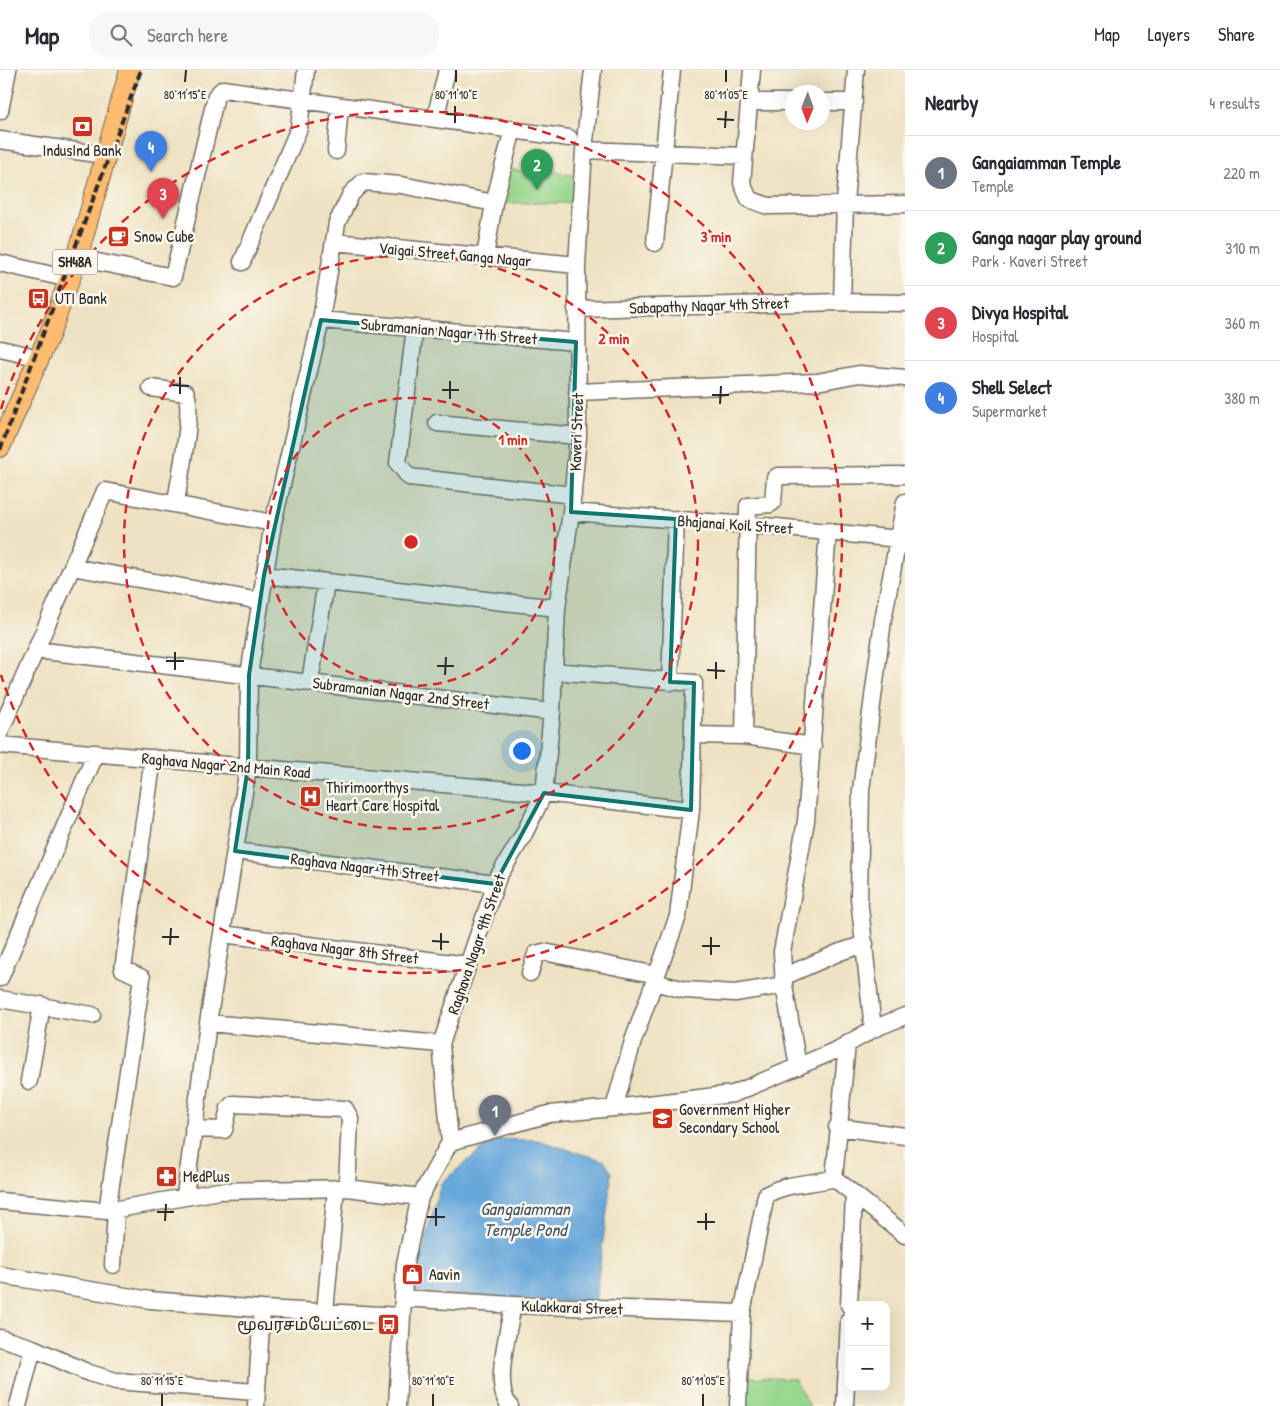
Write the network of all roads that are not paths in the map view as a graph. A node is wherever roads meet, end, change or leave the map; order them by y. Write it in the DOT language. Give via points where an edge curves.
graph roads {
  1 [pos="8,70"];
  2 [pos="122,70"];
  3 [pos="130,70"];
  4 [pos="306,70"];
  5 [pos="447,70"];
  6 [pos="592,70"];
  7 [pos="672,70"];
  8 [pos="752,70"];
  9 [pos="856,70"];
  10 [pos="302,100"];
  11 [pos="749,102"];
  12 [pos="785,102"];
  13 [pos="830,102"];
  14 [pos="854,102"];
  15 [pos="340,106"];
  16 [pos="0,111"];
  17 [pos="435,119"];
  18 [pos="513,129"];
  19 [pos="569,138"];
  20 [pos="0,140"];
  21 [pos="584,150"];
  22 [pos="336,151"];
  23 [pos="664,153"];
  24 [pos="97,154"];
  25 [pos="744,156"];
  26 [pos="494,203"];
  27 [pos="846,203"];
  28 [pos="905,204"];
  29 [pos="334,242"];
  30 [pos="655,243"];
  31 [pos="485,257"];
  32 [pos="76,258"];
  33 [pos="242,262"];
  34 [pos="0,263"];
  35 [pos="576,265"];
  36 [pos="63,278"];
  37 [pos="842,302"];
  38 [pos="905,303"];
  39 [pos="576,309"];
  40 [pos="321,320"];
  41 [pos="415,328"];
  42 [pos="576,342"];
  43 [pos="0,349"];
  44 [pos="27,355"];
  45 [pos="905,378"];
  46 [pos="151,388"];
  47 [pos="577,392"];
  48 [pos="0,412"];
  49 [pos="437,423"];
  50 [pos="578,436"];
  51 [pos="0,446"];
  52 [pos="905,476"];
  53 [pos="573,495"];
  54 [pos="905,502"];
  55 [pos="176,503"];
  56 [pos="571,512"];
  57 [pos="676,520"];
  58 [pos="273,523"];
  59 [pos="747,525"];
  60 [pos="828,531"];
  61 [pos="899,539"];
  62 [pos="72,567"];
  63 [pos="264,575"];
  64 [pos="326,582"];
  65 [pos="260,601"];
  66 [pos="557,608"];
  67 [pos="36,650"];
  68 [pos="554,671"];
  69 [pos="249,675"];
  70 [pos="310,682"];
  71 [pos="670,682"];
  72 [pos="552,712"];
  73 [pos="0,732"];
  74 [pos="693,735"];
  75 [pos="744,736"];
  76 [pos="0,745"];
  77 [pos="813,746"];
  78 [pos="96,753"];
  79 [pos="154,758"];
  80 [pos="248,767"];
  81 [pos="544,793"];
  82 [pos="691,810"];
  83 [pos="235,851"];
  84 [pos="495,884"];
  85 [pos="222,934"];
  86 [pos="865,944"];
  87 [pos="468,965"];
  88 [pos="530,974"];
  89 [pos="0,978"];
  90 [pos="655,978"];
  91 [pos="784,981"];
  92 [pos="0,999"];
  93 [pos="42,1005"];
  94 [pos="92,1015"];
  95 [pos="905,1016"];
  96 [pos="208,1023"];
  97 [pos="873,1029"];
  98 [pos="442,1044"];
  99 [pos="847,1044"];
  100 [pos="798,1067"];
  101 [pos="29,1081"];
  102 [pos="614,1108"];
  103 [pos="837,1127"];
  104 [pos="193,1129"];
  105 [pos="905,1136"];
  106 [pos="450,1142"];
  107 [pos="834,1178"];
  108 [pos="341,1188"];
  109 [pos="854,1195"];
  110 [pos="185,1196"];
  111 [pos="420,1197"];
  112 [pos="0,1201"];
  113 [pos="112,1210"];
  114 [pos="905,1235"];
  115 [pos="114,1265"];
  116 [pos="0,1275"];
  117 [pos="403,1298"];
  118 [pos="850,1301"];
  119 [pos="513,1305"];
  120 [pos="262,1309"];
  121 [pos="325,1312"];
  122 [pos="742,1313"];
  123 [pos="402,1316"];
  124 [pos="0,1338"];
  125 [pos="848,1346"];
  126 [pos="33,1348"];
  127 [pos="256,1399"];
  128 [pos="18,1406"];
  129 [pos="397,1406"];
  130 [pos="510,1406"];
  131 [pos="738,1406"];
  132 [pos="845,1406"];
  1 -- 16 [label="street"];
  2 -- 24 [label="main road, SH48A"];
  3 -- 32 [label="main road, SH48A"];
  4 -- 10 [label="street"];
  5 -- 17 [label="street"];
  6 -- 21 [label="street, Kaveri Street"];
  7 -- 23 [label="street"];
  8 -- 11 [label="street"];
  9 -- 14 [label="street"];
  10 -- 15 [label="street"];
  10 -- 32 [label="street" via="223,89 216,96 173,277"];
  10 -- 33 [label="street" via="299,128"];
  11 -- 12 [label="street"];
  11 -- 25 [label="street"];
  13 -- 14 [label="street"];
  14 -- 27 [label="street"];
  15 -- 17 [label="street"];
  15 -- 22 [label="street"];
  17 -- 18 [label="street"];
  18 -- 19 [label="street"];
  18 -- 26 [label="street"];
  20 -- 24 [label="street"];
  21 -- 23 [label="street"];
  21 -- 35 [label="street, Kaveri Street"];
  23 -- 25 [label="street"];
  23 -- 30 [label="street"];
  24 -- 36 [label="main road, SH48A"];
  25 -- 27 [label="street" via="742,183 749,199 768,206"];
  26 -- 29 [label="street" via="401,185 364,182 351,194 337,223"];
  26 -- 31 [label="street"];
  27 -- 28 [label="street"];
  27 -- 37 [label="street"];
  29 -- 31 [label="street, Vaigai Street Ganga Nagar"];
  29 -- 40 [label="street"];
  31 -- 35 [label="street, Vaigai Street Ganga Nagar"];
  32 -- 36 [label="main road, SH48A"];
  34 -- 36 [label="street"];
  35 -- 39 [label="street, Kaveri Street"];
  36 -- 44 [label="main road, SH48A"];
  36 -- 51 [label="main road, SH48A" via="50,333"];
  37 -- 38 [label="street, Sabapathy Nagar 4th Street"];
  37 -- 39 [label="street, Sabapathy Nagar 4th Street"];
  39 -- 42 [label="street, Kaveri Street"];
  40 -- 41 [label="street, Subramanian Nagar 7th Street"];
  40 -- 58 [label="street"];
  41 -- 42 [label="street, Subramanian Nagar 7th Street"];
  41 -- 53 [label="street" via="398,463 408,477"];
  42 -- 47 [label="street, Kaveri Street"];
  43 -- 44 [label="street"];
  44 -- 48 [label="main road, SH48A"];
  45 -- 47 [label="street" via="859,374 817,382"];
  46 -- 55 [label="street" via="186,393 188,398"];
  47 -- 50 [label="street, Kaveri Street"];
  49 -- 50 [label="street"];
  50 -- 53 [label="street, Kaveri Street"];
  52 -- 59 [label="street" via="778,476 775,478 773,502 748,506"];
  53 -- 56 [label="street, Kaveri Street"];
  54 -- 61 [label="street"];
  55 -- 58 [label="street"];
  55 -- 62 [label="street" via="105,491"];
  56 -- 57 [label="street, Bhajanai Koil Street"];
  56 -- 66 [label="street, Kaveri Street"];
  57 -- 59 [label="street, Bhajanai Koil Street"];
  57 -- 71 [label="street"];
  58 -- 63 [label="street"];
  59 -- 60 [label="street, Bhajanai Koil Street"];
  59 -- 75 [label="street"];
  60 -- 61 [label="street, Bhajanai Koil Street"];
  60 -- 77 [label="street"];
  61 -- 86 [label="street" via="883,620 861,790 859,898"];
  62 -- 65 [label="street"];
  62 -- 67 [label="street"];
  63 -- 64 [label="street"];
  63 -- 65 [label="street"];
  64 -- 66 [label="street"];
  64 -- 70 [label="street"];
  65 -- 69 [label="street"];
  66 -- 68 [label="street, Kaveri Street"];
  67 -- 69 [label="street, Subramanian Nagar 2nd Street"];
  67 -- 73 [label="street"];
  68 -- 71 [label="street"];
  68 -- 72 [label="street, Kaveri Street"];
  69 -- 70 [label="street, Subramanian Nagar 2nd Street"];
  69 -- 80 [label="street"];
  70 -- 72 [label="street, Subramanian Nagar 2nd Street"];
  71 -- 74 [label="street" via="694,683"];
  72 -- 81 [label="street, Kaveri Street"];
  74 -- 75 [label="street"];
  74 -- 82 [label="street"];
  75 -- 77 [label="street"];
  76 -- 78 [label="street, Raghava Nagar 2nd Main Road"];
  77 -- 91 [label="street" via="806,821 782,952"];
  78 -- 79 [label="street, Raghava Nagar 2nd Main Road"];
  78 -- 89 [label="street"];
  79 -- 80 [label="street, Raghava Nagar 2nd Main Road"];
  79 -- 113 [label="street" via="123,969 142,978"];
  80 -- 81 [label="street, Raghava Nagar 2nd Main Road"];
  80 -- 83 [label="street"];
  81 -- 82 [label="street, Raghava Nagar 2nd Main Road"];
  81 -- 84 [label="street, Raghava Nagar 9th Street"];
  82 -- 90 [label="street" via="678,916"];
  83 -- 84 [label="street, Raghava Nagar 7th Street"];
  83 -- 85 [label="street"];
  84 -- 87 [label="street, Raghava Nagar 9th Street"];
  85 -- 87 [label="street, Raghava Nagar 8th Street"];
  85 -- 96 [label="street"];
  86 -- 91 [label="street" via="840,952"];
  86 -- 97 [label="street"];
  87 -- 98 [label="street, Raghava Nagar 9th Street"];
  88 -- 90 [label="street" via="536,954 544,952"];
  90 -- 91 [label="street" via="685,990 735,993"];
  90 -- 102 [label="street"];
  91 -- 100 [label="street"];
  92 -- 93 [label="street"];
  93 -- 94 [label="street"];
  93 -- 101 [label="street"];
  95 -- 97 [label="street"];
  96 -- 98 [label="street"];
  96 -- 104 [label="street"];
  97 -- 99 [label="street"];
  98 -- 106 [label="street"];
  99 -- 100 [label="street"];
  99 -- 103 [label="street"];
  100 -- 102 [label="street" via="733,1094"];
  102 -- 106 [label="street" via="550,1114"];
  103 -- 105 [label="street"];
  103 -- 107 [label="street"];
  104 -- 108 [label="street" via="224,1130 233,1104 344,1109 350,1118"];
  104 -- 110 [label="street"];
  106 -- 111 [label="street"];
  107 -- 109 [label="street"];
  107 -- 122 [label="street" via="776,1188 766,1195"];
  108 -- 110 [label="street" via="219,1191"];
  108 -- 111 [label="street"];
  108 -- 121 [label="street"];
  109 -- 114 [label="street"];
  109 -- 118 [label="street"];
  110 -- 113 [label="street"];
  111 -- 117 [label="street" via="405,1263"];
  112 -- 113 [label="street"];
  113 -- 115 [label="street"];
  116 -- 120 [label="street" via="150,1300"];
  117 -- 119 [label="street, Kulakkarai Street"];
  117 -- 123 [label="street"];
  119 -- 122 [label="street, Kulakkarai Street"];
  119 -- 130 [label="street" via="501,1382 504,1400"];
  120 -- 121 [label="street"];
  120 -- 127 [label="street"];
  121 -- 123 [label="street"];
  122 -- 131 [label="street"];
  123 -- 129 [label="street"];
  124 -- 126 [label="street"];
  125 -- 132 [label="street"];
  126 -- 127 [label="street" via="89,1373 116,1381"];
  126 -- 128 [label="street"];
}
